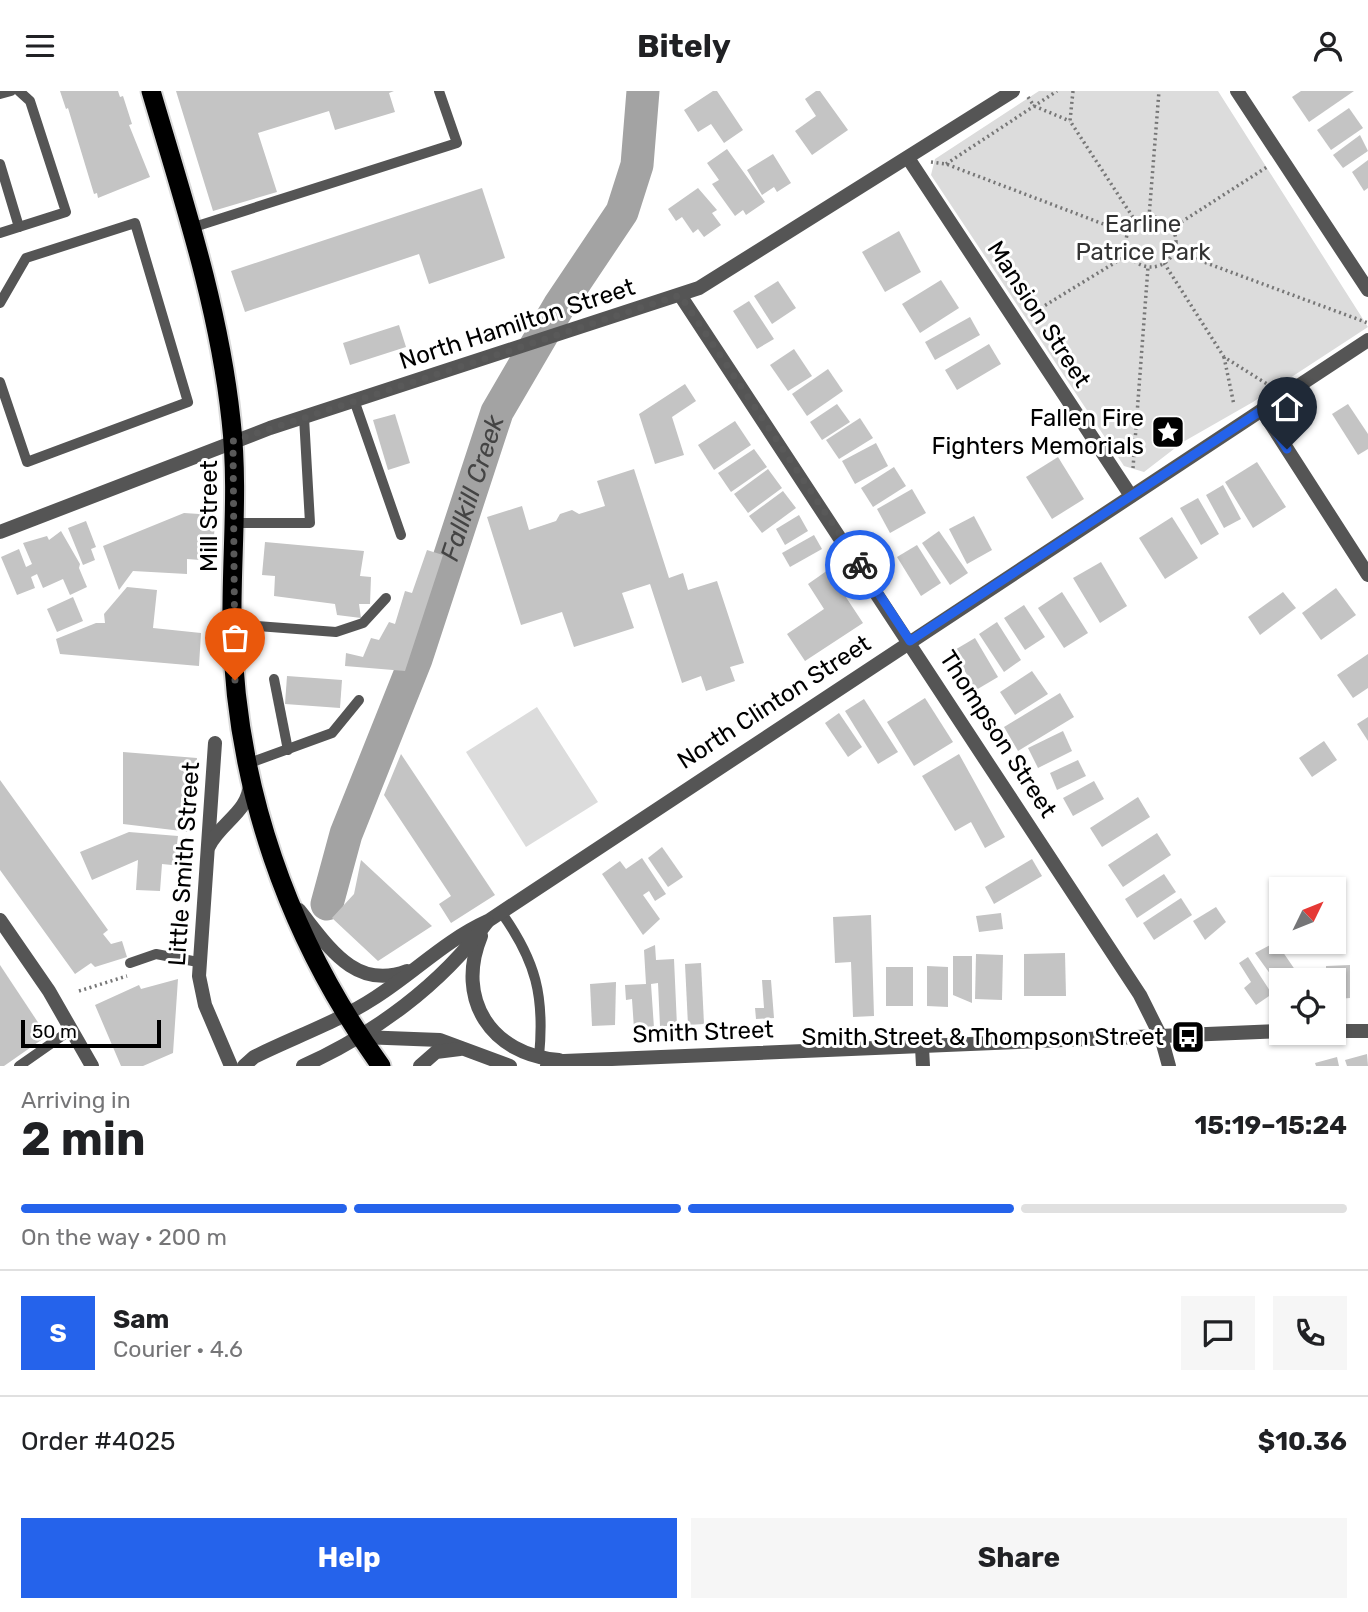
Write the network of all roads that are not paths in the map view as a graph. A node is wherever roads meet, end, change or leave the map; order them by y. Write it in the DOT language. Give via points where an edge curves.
graph roads {
  1 [pos="11,91"];
  2 [pos="19,91"];
  3 [pos="151,91"];
  4 [pos="439,91"];
  5 [pos="1013,91"];
  6 [pos="1237,91"];
  7 [pos="0,94"];
  8 [pos="908,158"];
  9 [pos="0,164"];
  10 [pos="19,227"];
  11 [pos="191,228"];
  12 [pos="0,233"];
  13 [pos="1368,290"];
  14 [pos="680,295"];
  15 [pos="1,297"];
  16 [pos="1368,340"];
  17 [pos="0,382"];
  18 [pos="354,400"];
  19 [pos="1262,410"];
  20 [pos="303,417"];
  21 [pos="233,441"];
  22 [pos="1131,496"];
  23 [pos="235,523"];
  24 [pos="0,530"];
  25 [pos="401,535"];
  26 [pos="1368,575"];
  27 [pos="386,598"];
  28 [pos="232,624"];
  29 [pos="910,641"];
  30 [pos="274,679"];
  31 [pos="359,700"];
  32 [pos="215,743"];
  33 [pos="288,750"];
  34 [pos="248,772"];
  35 [pos="205,857"];
  36 [pos="286,894"];
  37 [pos="501,912"];
  38 [pos="0,920"];
  39 [pos="488,921"];
  40 [pos="198,962"];
  41 [pos="130,963"];
  42 [pos="421,965"];
  43 [pos="346,1014"];
  44 [pos="72,1029"];
  45 [pos="1346,1031"];
  46 [pos="1368,1031"];
  47 [pos="1269,1032"];
  48 [pos="361,1037"];
  49 [pos="1161,1037"];
  50 [pos="922,1047"];
  51 [pos="472,1051"];
  52 [pos="543,1062"];
  53 [pos="376,1064"];
  54 [pos="19,1066"];
  55 [pos="92,1066"];
  56 [pos="231,1066"];
  57 [pos="244,1066"];
  58 [pos="303,1066"];
  59 [pos="419,1066"];
  60 [pos="510,1066"];
  61 [pos="923,1066"];
  62 [pos="1169,1066"];
  1 -- 7 [label="lane"];
  2 -- 10 [label="lane" via="30,101 66,212"];
  3 -- 11 [label="highway, Mill Street"];
  4 -- 11 [label="lane" via="457,143"];
  5 -- 8 [label="street, North Hamilton Street"];
  6 -- 13 [label="street"];
  8 -- 14 [label="street, North Hamilton Street" via="699,288"];
  8 -- 22 [label="street, Mansion Street"];
  9 -- 10 [label="lane"];
  10 -- 12 [label="lane"];
  11 -- 21 [label="highway, Mill Street" via="218,331"];
  14 -- 18 [label="street, North Hamilton Street"];
  14 -- 29 [label="street, Thompson Street"];
  15 -- 17 [label="lane" via="26,258 135,223 188,402 27,462"];
  16 -- 19 [label="street, North Clinton Street"];
  18 -- 20 [label="street, North Hamilton Street"];
  18 -- 25 [label="lane"];
  19 -- 22 [label="street, North Clinton Street"];
  19 -- 26 [label="street"];
  20 -- 21 [label="street, North Hamilton Street"];
  20 -- 23 [label="lane" via="310,523"];
  21 -- 23 [label="highway, Mill Street"];
  21 -- 24 [label="street, North Hamilton Street"];
  22 -- 29 [label="street, North Clinton Street"];
  23 -- 28 [label="highway, Mill Street"];
  27 -- 28 [label="lane" via="363,623 336,632"];
  28 -- 34 [label="highway, Mill Street" via="236,697"];
  29 -- 37 [label="street, North Clinton Street"];
  29 -- 49 [label="street, Thompson Street" via="1140,995"];
  30 -- 33 [label="lane"];
  31 -- 33 [label="lane" via="332,733"];
  32 -- 35 [label="street, Little Smith Street"];
  33 -- 34 [label="lane"];
  34 -- 35 [label="street" via="243,807 216,833"];
  34 -- 36 [label="highway, Mill Street"];
  35 -- 40 [label="street, Little Smith Street"];
  36 -- 42 [label="street" via="351,969 380,977"];
  36 -- 43 [label="highway, Mill Street"];
  37 -- 39 [label="street, North Clinton Street"];
  37 -- 52 [label="lane" via="528,954 537,979"];
  38 -- 44 [label="street"];
  39 -- 42 [label="street, North Clinton Street" via="464,932"];
  39 -- 48 [label="street, North Clinton Street" via="457,958"];
  39 -- 52 [label="street, Smith Street" via="472,970 478,1008 505,1042"];
  40 -- 41 [label="lane" via="156,954"];
  40 -- 56 [label="street, Little Smith Street" via="205,1005"];
  42 -- 43 [label="street, North Clinton Street"];
  43 -- 48 [label="highway, Mill Street"];
  43 -- 57 [label="street, North Clinton Street"];
  44 -- 54 [label="lane"];
  44 -- 55 [label="street"];
  45 -- 46 [label="street"];
  47 -- 49 [label="street, Smith Street"];
  48 -- 51 [label="street" via="429,1038"];
  48 -- 53 [label="highway, Mill Street"];
  48 -- 58 [label="street, North Clinton Street"];
  49 -- 50 [label="street, Smith Street"];
  49 -- 62 [label="street, Thompson Street"];
  50 -- 52 [label="street, Smith Street"];
  50 -- 61 [label="street"];
  51 -- 59 [label="street" via="444,1050"];
  51 -- 60 [label="street"];
}
